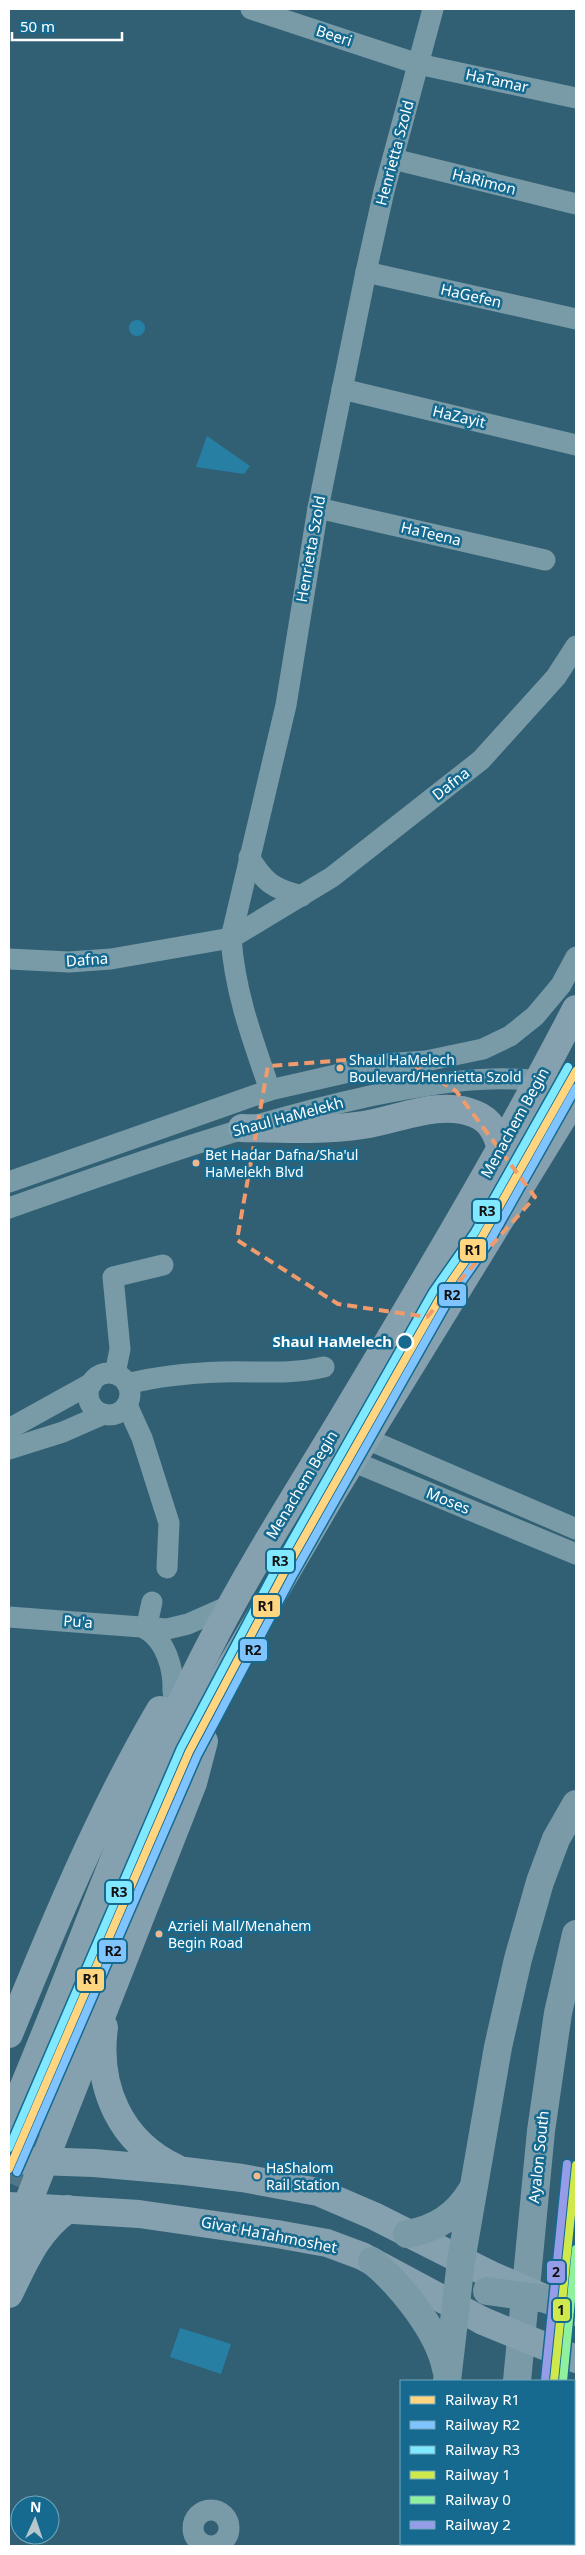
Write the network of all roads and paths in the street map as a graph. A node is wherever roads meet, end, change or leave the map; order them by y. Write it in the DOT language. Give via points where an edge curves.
graph roads {
  1 [pos="251,9"];
  2 [pos="433,9"];
  3 [pos="311,19"];
  4 [pos="418,64"];
  5 [pos="576,98"];
  6 [pos="393,159"];
  7 [pos="576,204"];
  8 [pos="366,272"];
  9 [pos="576,319"];
  10 [pos="342,389"];
  11 [pos="576,445"];
  12 [pos="318,508"];
  13 [pos="545,560"];
  14 [pos="576,646"];
  15 [pos="249,857"];
  16 [pos="302,896"];
  17 [pos="231,938"];
  18 [pos="576,957"];
  19 [pos="9,959"];
  20 [pos="576,1009"];
  21 [pos="539,1081"];
  22 [pos="576,1089"];
  23 [pos="270,1090"];
  24 [pos="576,1096"];
  25 [pos="242,1128"];
  26 [pos="501,1149"];
  27 [pos="9,1182"];
  28 [pos="9,1208"];
  29 [pos="163,1265"];
  30 [pos="324,1367"];
  31 [pos="121,1379"];
  32 [pos="92,1382"];
  33 [pos="127,1405"];
  34 [pos="104,1414"];
  35 [pos="9,1428"];
  36 [pos="334,1432"];
  37 [pos="9,1449"];
  38 [pos="360,1450"];
  39 [pos="576,1529"];
  40 [pos="576,1554"];
  41 [pos="167,1568"];
  42 [pos="152,1602"];
  43 [pos="231,1605"];
  44 [pos="9,1617"];
  45 [pos="146,1629"];
  46 [pos="211,1643"];
  47 [pos="173,1692"];
  48 [pos="211,1697"];
  49 [pos="576,1804"];
  50 [pos="576,1934"];
  51 [pos="109,1994"];
  52 [pos="9,2034"];
  53 [pos="22,2120"];
  54 [pos="9,2160"];
  55 [pos="45,2160"];
  56 [pos="185,2171"];
  57 [pos="474,2184"];
  58 [pos="18,2206"];
  59 [pos="68,2209"];
  60 [pos="407,2234"];
  61 [pos="9,2251"];
  62 [pos="372,2261"];
  63 [pos="461,2261"];
  64 [pos="488,2283"];
  65 [pos="9,2294"];
  66 [pos="546,2299"];
  67 [pos="455,2307"];
  68 [pos="576,2312"];
  69 [pos="576,2359"];
  70 [pos="447,2378"];
  71 [pos="517,2380"];
  1 -- 3 [label="street, Beeri"];
  2 -- 4 [label="street, Henrietta Szold"];
  3 -- 4 [label="street, Beeri"];
  4 -- 5 [label="street, HaTamar"];
  4 -- 6 [label="street, Henrietta Szold"];
  6 -- 7 [label="street, HaRimon"];
  6 -- 8 [label="street, Henrietta Szold"];
  8 -- 9 [label="street, HaGefen"];
  8 -- 10 [label="street, Henrietta Szold"];
  10 -- 11 [label="street, HaZayit"];
  10 -- 12 [label="street, Henrietta Szold"];
  12 -- 13 [label="street, HaTeena"];
  12 -- 15 [label="street, Henrietta Szold" via="286,705"];
  14 -- 16 [label="street, Dafna" via="556,677 481,760 332,877"];
  15 -- 16 [label="street" via="260,876 271,885"];
  15 -- 17 [label="street, Henrietta Szold"];
  16 -- 17 [label="street, Dafna"];
  17 -- 19 [label="street, Dafna" via="111,959 59,962"];
  17 -- 23 [label="street, Henrietta Szold" via="244,1016"];
  18 -- 23 [label="street, Shaul HaMelekh" via="561,985 543,1008 527,1024 501,1041 460,1054 384,1064"];
  20 -- 21 [label="main road, Menachem Begin"];
  21 -- 22 [label="street, Shaul HaMelekh"];
  21 -- 25 [label="street, Shaul HaMelekh" via="480,1081 422,1086 324,1106"];
  21 -- 26 [label="main road, Menachem Begin"];
  23 -- 27 [label="street, Shaul HaMelekh"];
  24 -- 38 [label="main road, Menachem Begin"];
  25 -- 26 [label="main road" via="310,1130 363,1125 430,1110 461,1110 476,1114 490,1124"];
  25 -- 28 [label="street, Shaul HaMelekh"];
  26 -- 36 [label="main road, Menachem Begin"];
  29 -- 31 [label="street" via="113,1277"];
  30 -- 31 [label="street" via="302,1372 220,1372"];
  31 -- 32 [label="street" via="102,1375"];
  31 -- 33 [label="street" via="130,1394"];
  32 -- 34 [label="street" via="90,1402"];
  32 -- 35 [label="street"];
  33 -- 34 [label="street" via="117,1414"];
  33 -- 41 [label="street" via="142,1438 169,1523"];
  34 -- 37 [label="street" via="63,1432"];
  36 -- 38 [label="street, Moses" via="341,1449"];
  36 -- 43 [label="main road, Menachem Begin"];
  38 -- 39 [label="street, Moses"];
  38 -- 40 [label="street, Moses"];
  38 -- 48 [label="main road, Menachem Begin"];
  42 -- 45 [label="street"];
  43 -- 45 [label="street, Pu'a" via="188,1624"];
  43 -- 46 [label="main road, Menachem Begin"];
  44 -- 45 [label="street, Pu'a"];
  45 -- 47 [label="street" via="157,1637 166,1654"];
  46 -- 47 [label="main road"];
  46 -- 53 [label="main road, Menachem Begin" via="161,1746 44,2040"];
  47 -- 52 [label="main road" via="130,1763 87,1851"];
  48 -- 51 [label="main road" via="193,1783"];
  48 -- 53 [label="main road, Menachem Begin"];
  49 -- 57 [label="highway" via="556,1839 518,1959 498,2047"];
  50 -- 71 [label="highway, Ayalon South" via="558,2013 541,2131"];
  51 -- 55 [label="main road"];
  51 -- 56 [label="main road" via="102,2056 104,2075 119,2120 150,2153"];
  54 -- 55 [label="main road"];
  55 -- 56 [label="main road"];
  55 -- 58 [label="main road"];
  56 -- 60 [label="main road" via="318,2192 367,2212"];
  57 -- 60 [label="highway" via="462,2205 445,2221"];
  57 -- 63 [label="highway"];
  58 -- 59 [label="main road, Givat HaTahmoshet"];
  58 -- 61 [label="main road"];
  59 -- 62 [label="main road, Givat HaTahmoshet" via="139,2214 277,2234 327,2244"];
  59 -- 65 [label="main road" via="34,2242"];
  60 -- 63 [label="main road"];
  62 -- 67 [label="main road, Givat HaTahmoshet"];
  62 -- 70 [label="highway" via="396,2284 415,2309 440,2349"];
  63 -- 64 [label="main road"];
  63 -- 67 [label="highway"];
  64 -- 66 [label="highway, bridge"];
  64 -- 67 [label="highway"];
  66 -- 68 [label="main road, bridge"];
  67 -- 69 [label="main road, Givat HaTahmoshet, bridge"];
  67 -- 70 [label="highway"];
}
